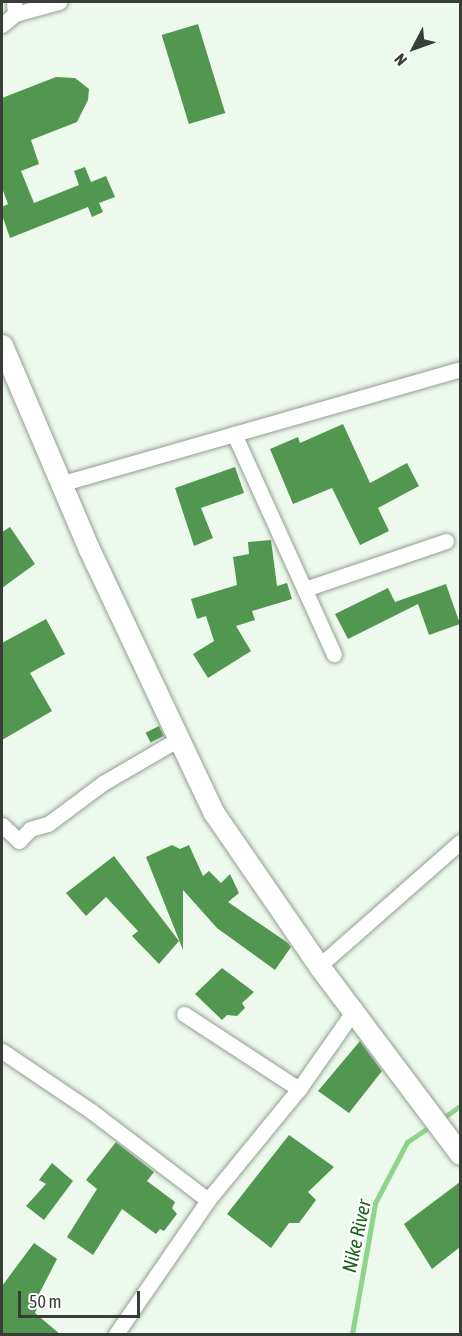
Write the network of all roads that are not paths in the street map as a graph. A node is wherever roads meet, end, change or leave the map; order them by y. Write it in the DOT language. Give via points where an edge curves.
graph roads {
  1 [pos="58,2"];
  2 [pos="14,8"];
  3 [pos="2,26"];
  4 [pos="2,345"];
  5 [pos="460,369"];
  6 [pos="234,434"];
  7 [pos="60,484"];
  8 [pos="446,541"];
  9 [pos="304,589"];
  10 [pos="334,654"];
  11 [pos="177,740"];
  12 [pos="2,825"];
  13 [pos="460,842"];
  14 [pos="319,966"];
  15 [pos="355,1009"];
  16 [pos="184,1014"];
  17 [pos="2,1051"];
  18 [pos="299,1089"];
  19 [pos="460,1154"];
  20 [pos="208,1200"];
  21 [pos="116,1335"];
  1 -- 2 [label="street"];
  2 -- 3 [label="street"];
  4 -- 7 [label="main road"];
  5 -- 6 [label="street"];
  6 -- 7 [label="street"];
  6 -- 9 [label="street"];
  7 -- 11 [label="main road"];
  8 -- 9 [label="street"];
  9 -- 10 [label="street"];
  11 -- 12 [label="street" via="103,783 48,824 30,829 19,841"];
  11 -- 14 [label="main road" via="214,813"];
  13 -- 14 [label="street"];
  14 -- 15 [label="main road"];
  15 -- 18 [label="street"];
  15 -- 19 [label="main road"];
  16 -- 18 [label="street"];
  17 -- 20 [label="street" via="91,1111"];
  18 -- 20 [label="street"];
  20 -- 21 [label="street"];
}
